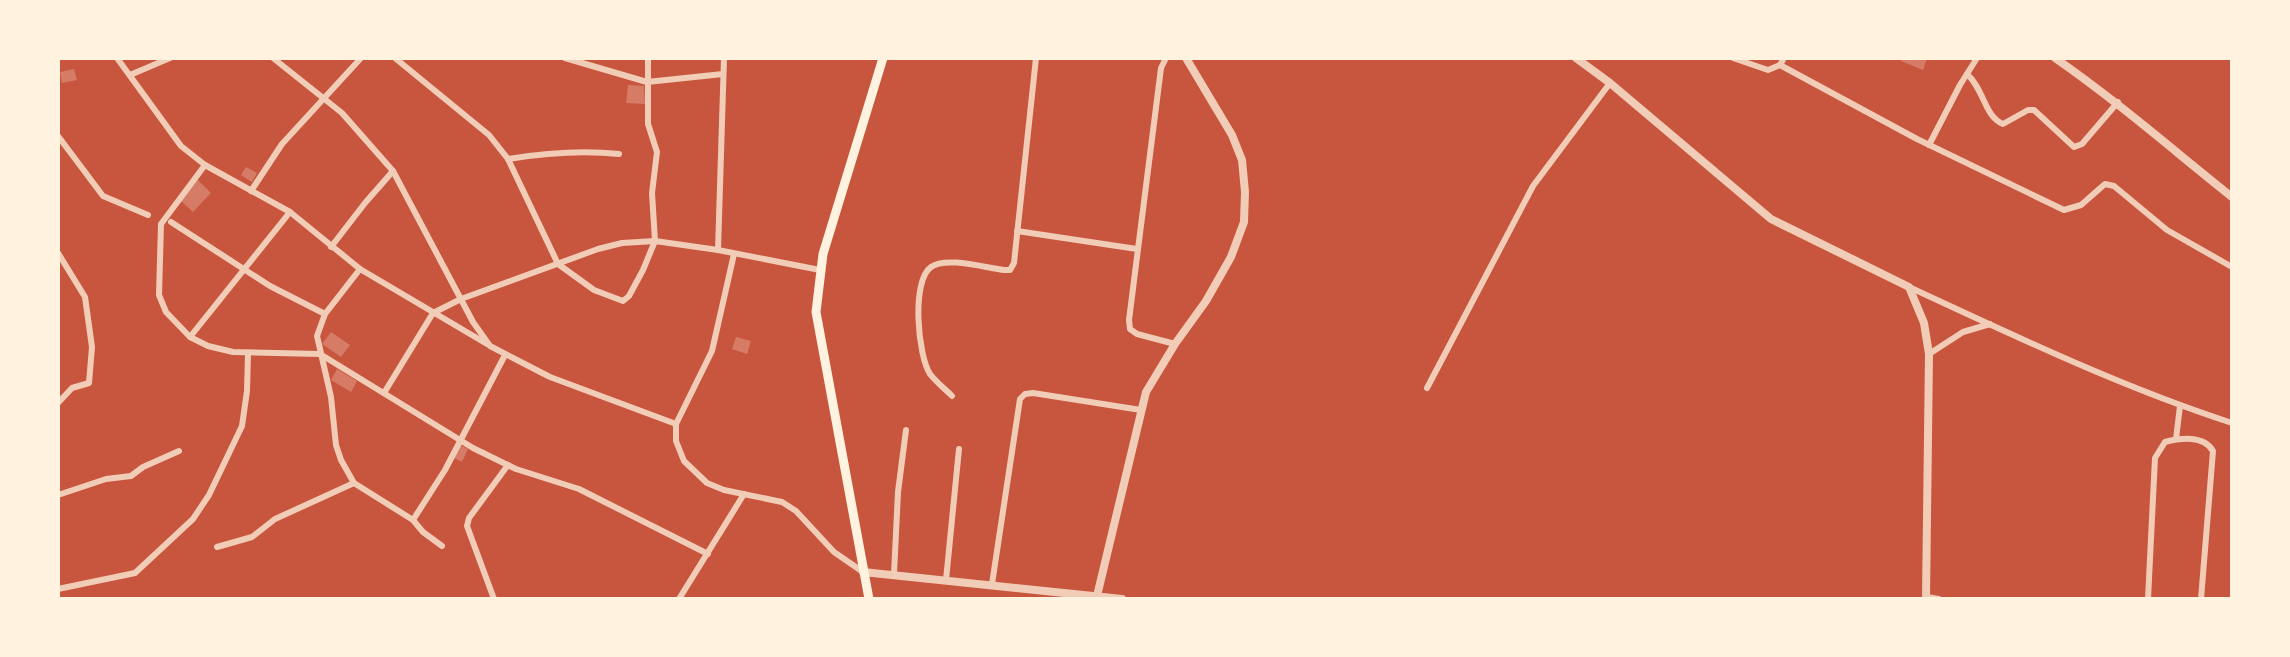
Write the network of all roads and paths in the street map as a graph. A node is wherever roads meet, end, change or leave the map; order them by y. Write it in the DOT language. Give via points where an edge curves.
graph roads {
  1 [pos="117,58"];
  2 [pos="170,58"];
  3 [pos="273,58"];
  4 [pos="361,58"];
  5 [pos="395,58"];
  6 [pos="565,58"];
  7 [pos="648,58"];
  8 [pos="724,58"];
  9 [pos="883,58"];
  10 [pos="1036,58"];
  11 [pos="1166,58"];
  12 [pos="1186,58"];
  13 [pos="1576,58"];
  14 [pos="1733,58"];
  15 [pos="1977,58"];
  16 [pos="2062,59"];
  17 [pos="577,60"];
  18 [pos="1782,61"];
  19 [pos="723,74"];
  20 [pos="1967,74"];
  21 [pos="130,75"];
  22 [pos="647,82"];
  23 [pos="1610,83"];
  24 [pos="323,98"];
  25 [pos="2118,102"];
  26 [pos="58,136"];
  27 [pos="1929,145"];
  28 [pos="619,154"];
  29 [pos="508,159"];
  30 [pos="205,165"];
  31 [pos="393,171"];
  32 [pos="251,191"];
  33 [pos="2232,197"];
  34 [pos="290,212"];
  35 [pos="148,215"];
  36 [pos="171,222"];
  37 [pos="1017,231"];
  38 [pos="655,241"];
  39 [pos="331,247"];
  40 [pos="1137,249"];
  41 [pos="718,250"];
  42 [pos="58,253"];
  43 [pos="734,254"];
  44 [pos="558,264"];
  45 [pos="243,267"];
  46 [pos="2232,267"];
  47 [pos="360,269"];
  48 [pos="820,270"];
  49 [pos="1909,287"];
  50 [pos="461,299"];
  51 [pos="433,313"];
  52 [pos="325,314"];
  53 [pos="1990,324"];
  54 [pos="190,337"];
  55 [pos="1175,344"];
  56 [pos="490,346"];
  57 [pos="248,354"];
  58 [pos="320,354"];
  59 [pos="1929,354"];
  60 [pos="505,355"];
  61 [pos="1427,388"];
  62 [pos="384,393"];
  63 [pos="952,396"];
  64 [pos="58,403"];
  65 [pos="2180,406"];
  66 [pos="1141,410"];
  67 [pos="2232,423"];
  68 [pos="676,424"];
  69 [pos="906,430"];
  70 [pos="2176,439"];
  71 [pos="460,440"];
  72 [pos="959,449"];
  73 [pos="179,451"];
  74 [pos="508,465"];
  75 [pos="354,483"];
  76 [pos="744,494"];
  77 [pos="58,495"];
  78 [pos="413,520"];
  79 [pos="442,546"];
  80 [pos="217,547"];
  81 [pos="708,554"];
  82 [pos="863,572"];
  83 [pos="894,574"];
  84 [pos="946,580"];
  85 [pos="992,584"];
  86 [pos="58,589"];
  87 [pos="1097,596"];
  88 [pos="1927,598"];
  89 [pos="494,599"];
  90 [pos="679,599"];
  91 [pos="869,599"];
  92 [pos="1122,599"];
  93 [pos="1939,599"];
  94 [pos="2148,599"];
  95 [pos="2201,599"];
  1 -- 21 [label="street"];
  2 -- 21 [label="street"];
  3 -- 24 [label="street"];
  4 -- 24 [label="street"];
  5 -- 29 [label="street" via="489,135"];
  6 -- 17 [label="street"];
  7 -- 22 [label="street"];
  8 -- 19 [label="street"];
  9 -- 48 [label="main road"];
  10 -- 37 [label="street"];
  11 -- 40 [label="street"];
  12 -- 55 [label="street" via="1242,160 1244,222 1231,257"];
  13 -- 23 [label="street"];
  14 -- 18 [label="street" via="1768,70"];
  15 -- 20 [label="street"];
  16 -- 25 [label="street"];
  17 -- 22 [label="street"];
  18 -- 27 [label="street"];
  19 -- 22 [label="street"];
  19 -- 41 [label="street"];
  20 -- 25 [label="street" via="1979,85 1998,122 2034,110 2074,147"];
  20 -- 27 [label="street"];
  21 -- 30 [label="street" via="181,146"];
  22 -- 38 [label="street" via="648,124 657,152 652,193"];
  23 -- 49 [label="street" via="1771,219"];
  23 -- 61 [label="street" via="1533,186"];
  24 -- 31 [label="street"];
  24 -- 32 [label="street" via="282,144"];
  25 -- 33 [label="street"];
  26 -- 35 [label="street" via="103,196"];
  27 -- 46 [label="street" via="2064,210 2081,205 2105,184 2114,186 2167,230"];
  28 -- 29 [label="street" via="587,151"];
  29 -- 44 [label="street"];
  30 -- 32 [label="street"];
  30 -- 54 [label="street" via="161,224 159,295 166,312"];
  31 -- 39 [label="street"];
  31 -- 50 [label="street"];
  32 -- 34 [label="street"];
  34 -- 39 [label="street"];
  34 -- 45 [label="street"];
  36 -- 45 [label="street"];
  37 -- 40 [label="street"];
  37 -- 63 [label="street" via="1010,270 948,262 925,273 919,298 920,346 929,373"];
  38 -- 41 [label="street"];
  38 -- 44 [label="street" via="622,243"];
  38 -- 44 [label="street" via="623,301 594,290"];
  39 -- 47 [label="street"];
  40 -- 55 [label="street" via="1130,329"];
  41 -- 43 [label="street"];
  42 -- 64 [label="street" via="85,297 92,347 89,383 72,388"];
  43 -- 48 [label="street"];
  43 -- 68 [label="street" via="712,351"];
  44 -- 50 [label="street"];
  45 -- 52 [label="street"];
  45 -- 54 [label="street"];
  47 -- 51 [label="street"];
  47 -- 52 [label="street"];
  48 -- 82 [label="main road" via="816,312"];
  49 -- 53 [label="street"];
  49 -- 59 [label="street" via="1924,323"];
  50 -- 51 [label="street"];
  50 -- 56 [label="street"];
  51 -- 56 [label="street"];
  51 -- 62 [label="street"];
  52 -- 58 [label="street" via="317,336"];
  53 -- 59 [label="street" via="1963,332"];
  53 -- 65 [label="street"];
  54 -- 57 [label="street"];
  55 -- 66 [label="street"];
  56 -- 60 [label="street"];
  57 -- 58 [label="street"];
  57 -- 86 [label="street" via="242,426 193,519 135,573"];
  58 -- 62 [label="street"];
  58 -- 75 [label="street" via="336,445"];
  59 -- 88 [label="street"];
  60 -- 68 [label="street"];
  60 -- 71 [label="street"];
  62 -- 71 [label="street"];
  65 -- 67 [label="street"];
  65 -- 70 [label="street"];
  66 -- 85 [label="street" via="1033,393 1020,399"];
  66 -- 87 [label="street"];
  68 -- 76 [label="street" via="684,461 696,474 707,483"];
  69 -- 83 [label="street"];
  70 -- 94 [label="street" via="2165,442 2155,458"];
  70 -- 95 [label="street" via="2203,441 2213,451"];
  71 -- 74 [label="street"];
  71 -- 78 [label="street"];
  72 -- 84 [label="street"];
  73 -- 77 [label="street" via="131,476"];
  74 -- 81 [label="street" via="579,489"];
  74 -- 89 [label="street" via="467,526"];
  75 -- 78 [label="street"];
  75 -- 80 [label="street" via="275,519 252,537"];
  76 -- 81 [label="street"];
  76 -- 82 [label="street" via="782,502 796,511 834,552"];
  78 -- 79 [label="street"];
  81 -- 90 [label="street"];
  82 -- 83 [label="street"];
  82 -- 91 [label="main road"];
  83 -- 84 [label="street"];
  84 -- 85 [label="street"];
  85 -- 87 [label="street"];
  87 -- 92 [label="street"];
  88 -- 93 [label="street"];
}
